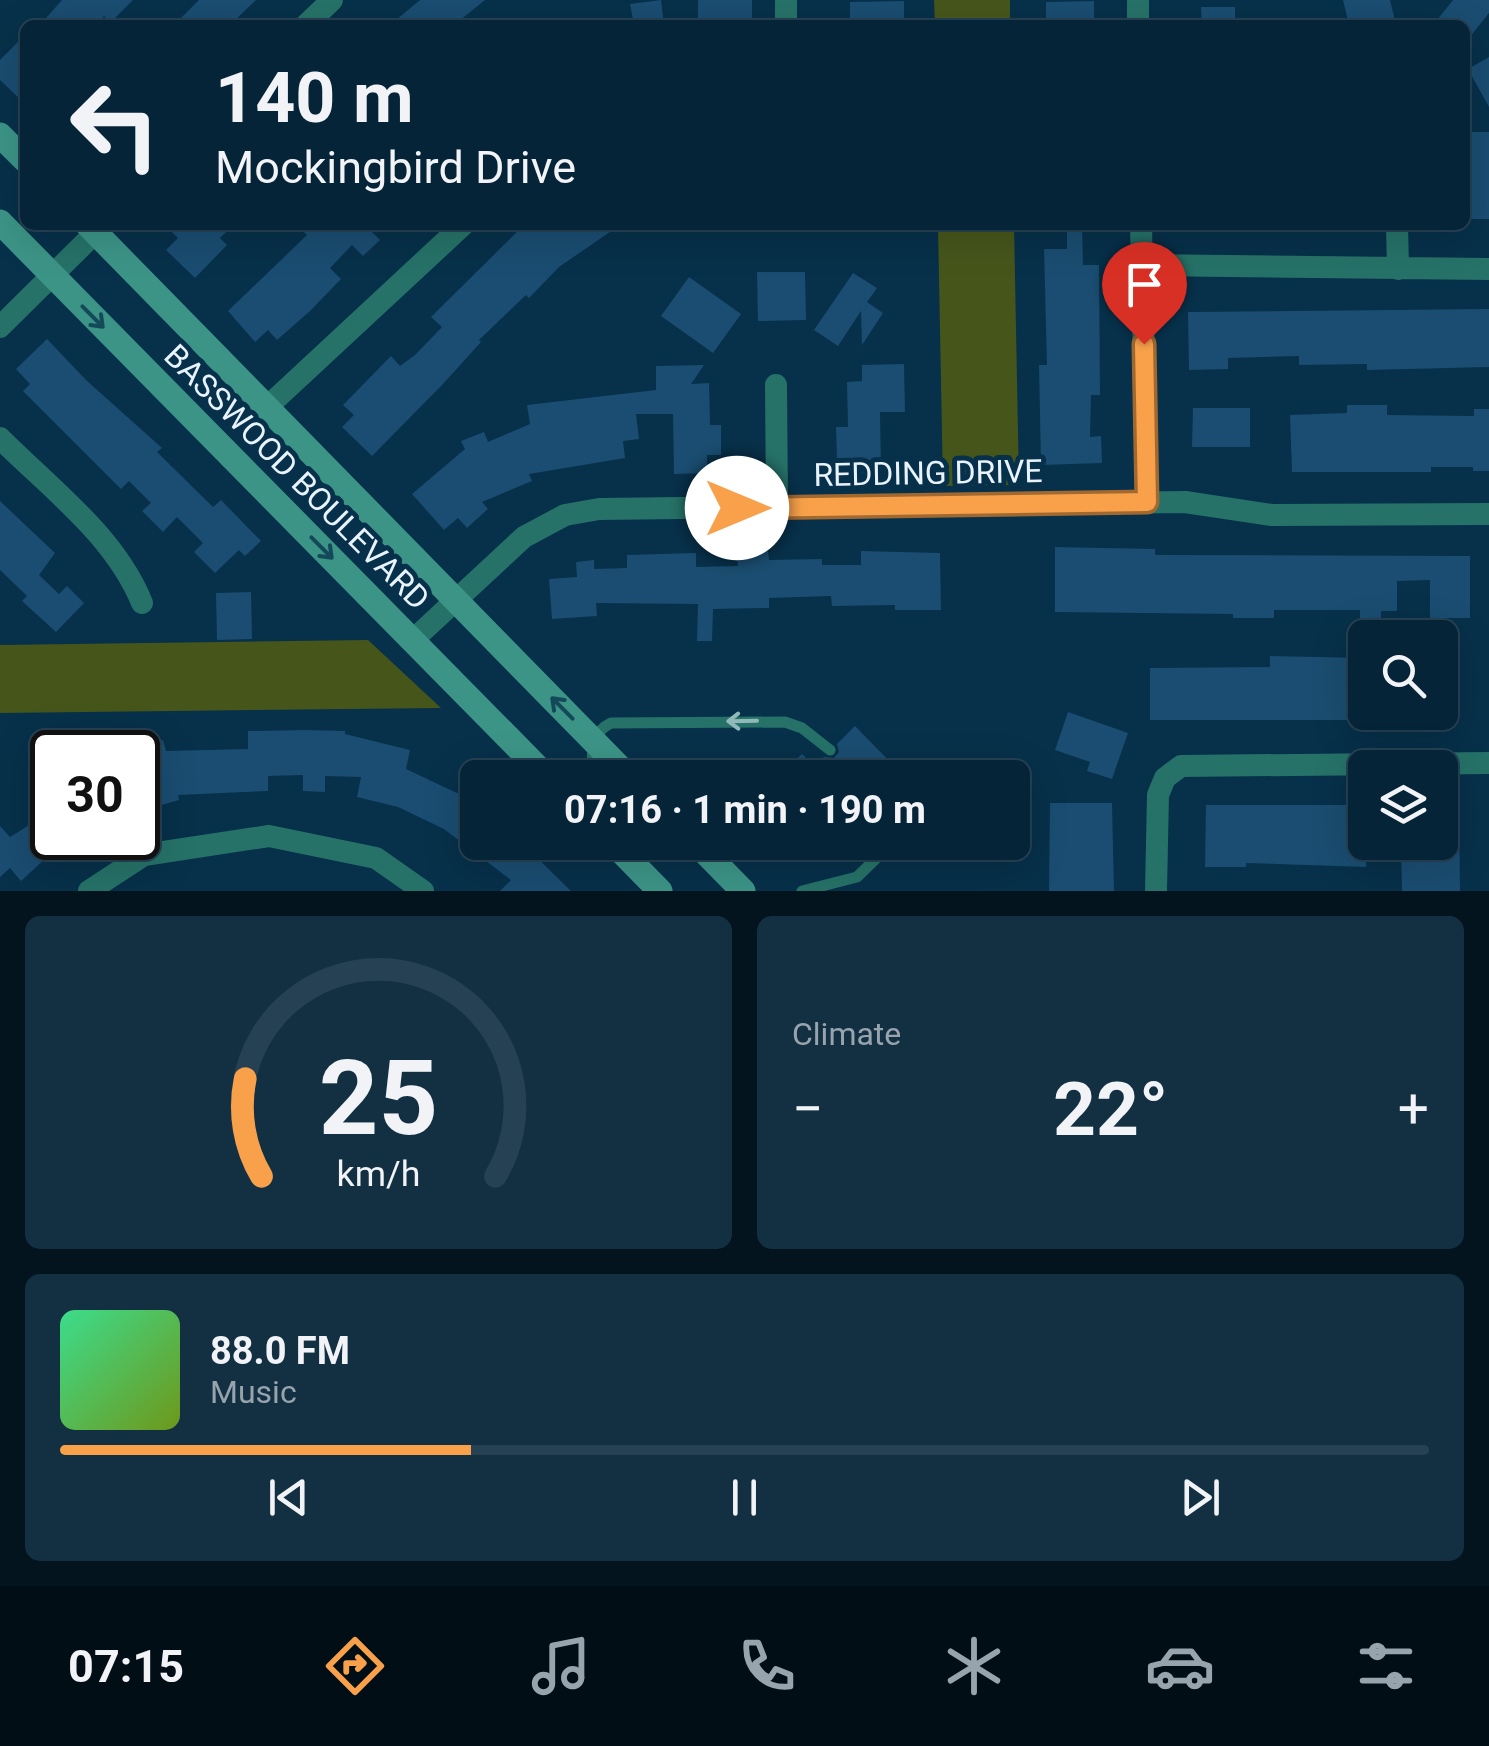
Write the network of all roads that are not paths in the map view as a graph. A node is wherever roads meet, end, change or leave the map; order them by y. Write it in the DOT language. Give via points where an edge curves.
graph roads {
  1 [pos="332,0"];
  2 [pos="311,20"];
  3 [pos="0,134"];
  4 [pos="20,155"];
  5 [pos="0,222"];
  6 [pos="94,230"];
  7 [pos="98,230"];
  8 [pos="458,230"];
  9 [pos="1142,230"];
  10 [pos="1397,230"];
  11 [pos="1142,265"];
  12 [pos="1398,269"];
  13 [pos="1489,269"];
  14 [pos="52,276"];
  15 [pos="0,327"];
  16 [pos="776,385"];
  17 [pos="266,409"];
  18 [pos="0,438"];
  19 [pos="1147,502"];
  20 [pos="777,507"];
  21 [pos="1489,514"];
  22 [pos="455,600"];
  23 [pos="142,603"];
  24 [pos="412,640"];
  25 [pos="593,740"];
  26 [pos="830,750"];
  27 [pos="530,760"];
  28 [pos="592,760"];
  29 [pos="612,760"];
  30 [pos="1489,763"];
  31 [pos="630,860"];
  32 [pos="713,860"];
  33 [pos="875,860"];
  34 [pos="89,891"];
  35 [pos="422,891"];
  36 [pos="660,891"];
  37 [pos="743,891"];
  38 [pos="802,891"];
  39 [pos="1156,891"];
  1 -- 2 [label="street"];
  3 -- 4 [label="main road"];
  5 -- 14 [label="main road, BASSWOOD BOULEVARD"];
  6 -- 14 [label="street"];
  7 -- 17 [label="main road, BASSWOOD BOULEVARD"];
  8 -- 17 [label="street"];
  9 -- 11 [label="street"];
  10 -- 12 [label="street"];
  11 -- 12 [label="street"];
  11 -- 19 [label="street"];
  12 -- 13 [label="street"];
  14 -- 15 [label="street"];
  14 -- 24 [label="main road, BASSWOOD BOULEVARD, one-way"];
  16 -- 20 [label="street"];
  17 -- 22 [label="main road, BASSWOOD BOULEVARD"];
  18 -- 23 [label="street" via="114,552"];
  19 -- 20 [label="street, REDDING DRIVE"];
  19 -- 21 [label="street, REDDING DRIVE" via="1272,515"];
  20 -- 22 [label="street, REDDING DRIVE" via="565,515 524,537"];
  22 -- 24 [label="street, REDDING DRIVE"];
  25 -- 22 [label="main road, BASSWOOD BOULEVARD, one-way"];
  24 -- 27 [label="main road, BASSWOOD BOULEVARD"];
  26 -- 25 [label="lane, one-way" via="802,728 777,721 611,723"];
  25 -- 28 [label="lane"];
  25 -- 29 [label="main road, BASSWOOD BOULEVARD"];
  30 -- 39 [label="street" via="1181,766 1158,795"];
  31 -- 36 [label="main road"];
  32 -- 37 [label="main road"];
  33 -- 38 [label="lane" via="857,877"];
  34 -- 35 [label="street" via="144,855 268,836 376,858"];
}
